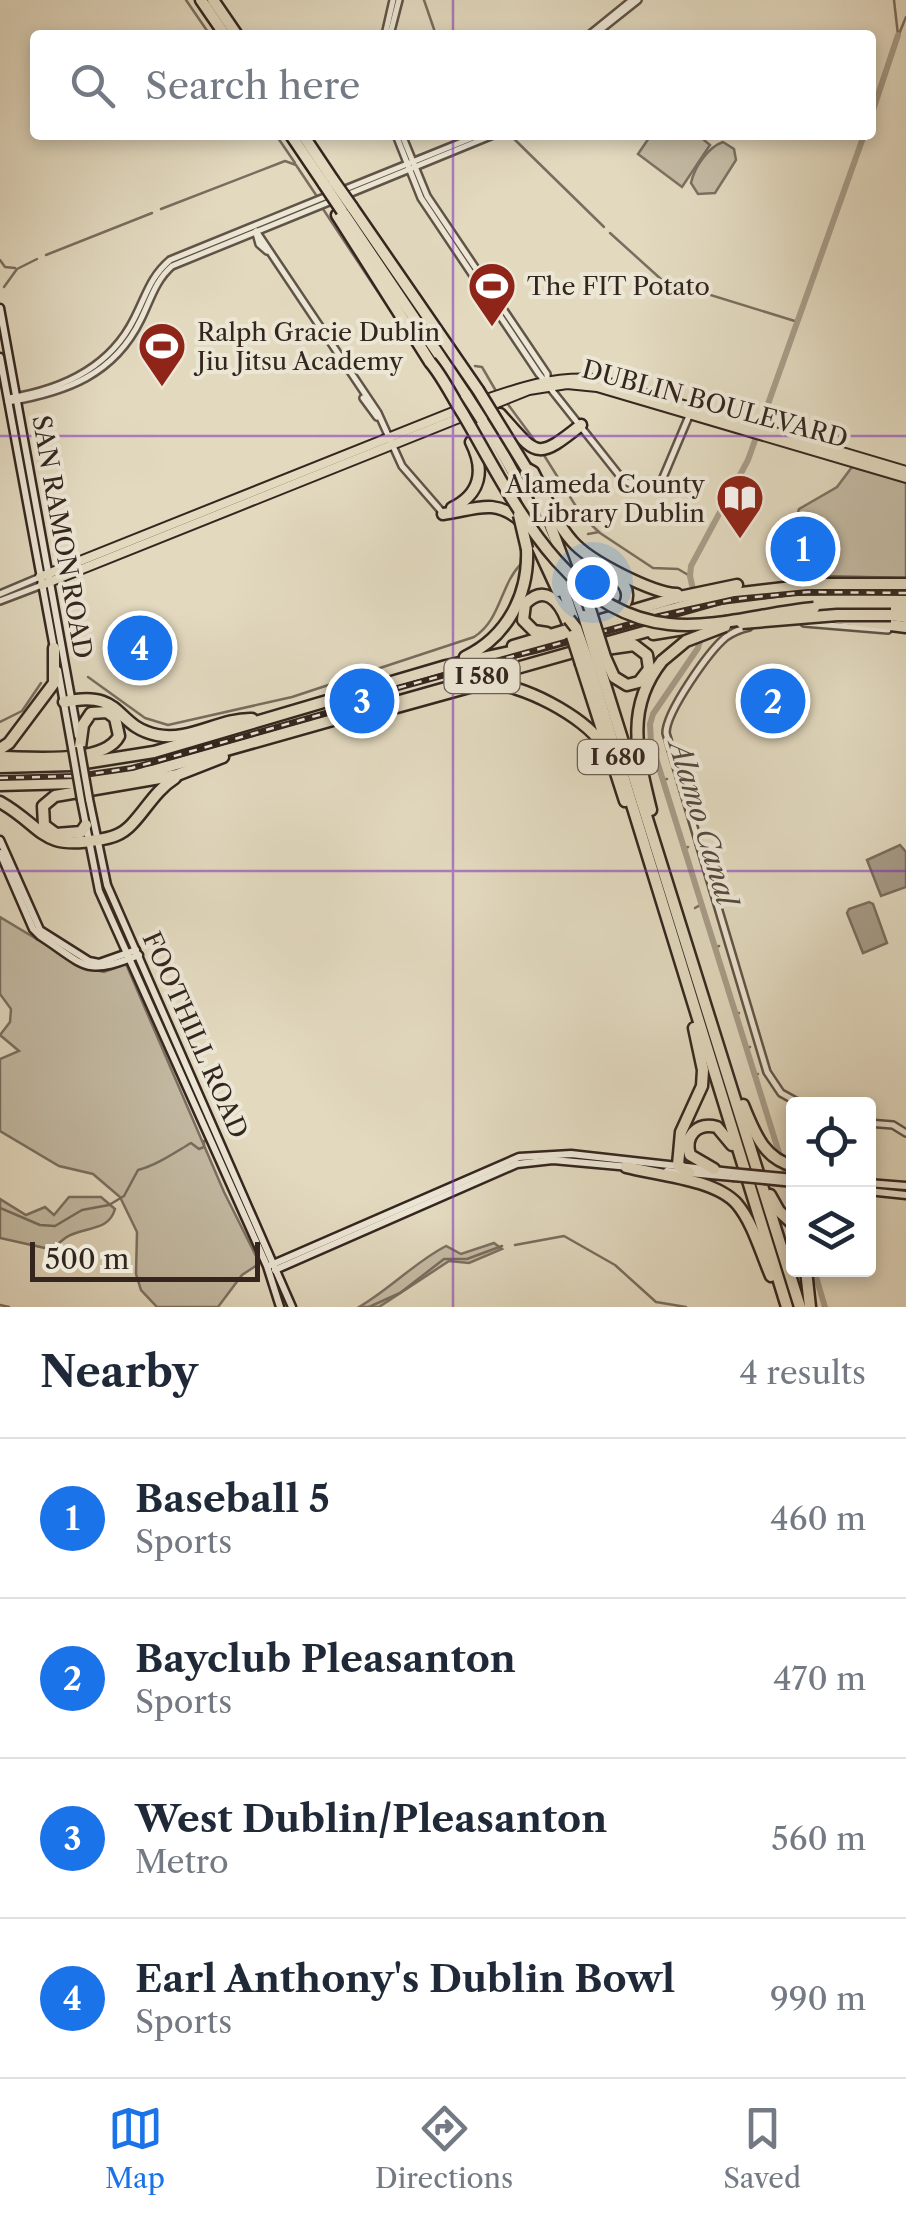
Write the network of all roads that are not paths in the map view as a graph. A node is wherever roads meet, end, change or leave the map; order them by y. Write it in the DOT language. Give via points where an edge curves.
graph roads {
  1 [pos="201,0"];
  2 [pos="213,0"];
  3 [pos="396,0"];
  4 [pos="635,0"];
  5 [pos="221,30"];
  6 [pos="233,30"];
  7 [pos="388,30"];
  8 [pos="598,30"];
  9 [pos="295,140"];
  10 [pos="307,140"];
  11 [pos="400,140"];
  12 [pos="402,140"];
  13 [pos="467,140"];
  14 [pos="480,140"];
  15 [pos="401,150"];
  16 [pos="408,153"];
  17 [pos="424,158"];
  18 [pos="410,166"];
  19 [pos="395,169"];
  20 [pos="389,178"];
  21 [pos="412,180"];
  22 [pos="329,182"];
  23 [pos="344,211"];
  24 [pos="255,228"];
  25 [pos="493,305"];
  26 [pos="0,308"];
  27 [pos="503,308"];
  28 [pos="120,341"];
  29 [pos="0,356"];
  30 [pos="114,358"];
  31 [pos="434,359"];
  32 [pos="549,382"];
  33 [pos="14,384"];
  34 [pos="573,384"];
  35 [pos="478,389"];
  36 [pos="48,390"];
  37 [pos="560,398"];
  38 [pos="12,399"];
  39 [pos="501,400"];
  40 [pos="690,411"];
  41 [pos="478,421"];
  42 [pos="581,425"];
  43 [pos="391,441"];
  44 [pos="526,468"];
  45 [pos="906,474"];
  46 [pos="538,490"];
  47 [pos="443,514"];
  48 [pos="45,580"];
  49 [pos="818,584"];
  50 [pos="906,587"];
  51 [pos="704,594"];
  52 [pos="726,594"];
  53 [pos="0,598"];
  54 [pos="683,598"];
  55 [pos="587,600"];
  56 [pos="906,600"];
  57 [pos="606,618"];
  58 [pos="574,620"];
  59 [pos="906,620"];
  60 [pos="558,631"];
  61 [pos="612,639"];
  62 [pos="54,648"];
  63 [pos="472,660"];
  64 [pos="593,661"];
  65 [pos="446,666"];
  66 [pos="477,686"];
  67 [pos="68,701"];
  68 [pos="351,714"];
  69 [pos="263,720"];
  70 [pos="247,744"];
  71 [pos="76,748"];
  72 [pos="0,749"];
  73 [pos="0,757"];
  74 [pos="0,767"];
  75 [pos="80,774"];
  76 [pos="177,775"];
  77 [pos="616,777"];
  78 [pos="0,785"];
  79 [pos="85,799"];
  80 [pos="0,802"];
  81 [pos="86,825"];
  82 [pos="0,840"];
  83 [pos="93,841"];
  84 [pos="647,852"];
  85 [pos="0,853"];
  86 [pos="663,869"];
  87 [pos="138,953"];
  88 [pos="129,956"];
  89 [pos="688,988"];
  90 [pos="729,1080"];
  91 [pos="790,1097"];
  92 [pos="876,1124"];
  93 [pos="906,1132"];
  94 [pos="786,1163"];
  95 [pos="678,1165"];
  96 [pos="626,1167"];
  97 [pos="714,1169"];
  98 [pos="689,1173"];
  99 [pos="732,1174"];
  100 [pos="752,1174"];
  101 [pos="786,1179"];
  102 [pos="876,1184"];
  103 [pos="906,1186"];
  104 [pos="876,1192"];
  105 [pos="906,1195"];
  106 [pos="786,1219"];
  107 [pos="272,1268"];
  108 [pos="806,1277"];
  109 [pos="806,1305"];
  110 [pos="280,1307"];
  111 [pos="292,1307"];
  112 [pos="785,1307"];
  1 -- 5 [label="highway"];
  2 -- 6 [label="highway"];
  3 -- 7 [label="street"];
  4 -- 8 [label="street"];
  9 -- 22 [label="highway, I 680"];
  10 -- 22 [label="highway, I 680"];
  11 -- 15 [label="street"];
  12 -- 16 [label="street"];
  13 -- 17 [label="street"];
  14 -- 18 [label="street"];
  15 -- 18 [label="street"];
  15 -- 19 [label="street"];
  16 -- 17 [label="street"];
  16 -- 18 [label="street"];
  17 -- 18 [label="street"];
  18 -- 19 [label="street"];
  18 -- 20 [label="street"];
  18 -- 21 [label="street"];
  18 -- 27 [label="street"];
  19 -- 24 [label="street"];
  20 -- 21 [label="street"];
  20 -- 24 [label="street"];
  21 -- 25 [label="street"];
  22 -- 23 [label="highway, I 680, bridge"];
  22 -- 23 [label="highway, I 680, bridge"];
  23 -- 31 [label="highway, I 680"];
  23 -- 31 [label="highway" via="366,263"];
  23 -- 35 [label="highway, I 680"];
  24 -- 28 [label="street" via="169,261 151,279"];
  24 -- 30 [label="street" via="162,274"];
  24 -- 43 [label="street"];
  25 -- 27 [label="street"];
  25 -- 32 [label="street"];
  26 -- 33 [label="main road, SAN RAMON ROAD"];
  27 -- 32 [label="street"];
  28 -- 30 [label="street"];
  28 -- 36 [label="street" via="94,367"];
  29 -- 38 [label="main road, SAN RAMON ROAD"];
  30 -- 38 [label="street" via="69,388"];
  31 -- 41 [label="highway, I 680, bridge"];
  31 -- 47 [label="highway, bridge" via="479,458 469,497"];
  31 -- 59 [label="highway, bridge" via="533,530 604,602 642,619 680,625 819,609"];
  32 -- 34 [label="main road, DUBLIN BOULEVARD"];
  32 -- 37 [label="street"];
  32 -- 39 [label="main road, DUBLIN BOULEVARD"];
  32 -- 40 [label="main road, DUBLIN BOULEVARD" via="596,379"];
  33 -- 36 [label="street" via="22,391"];
  33 -- 38 [label="main road, SAN RAMON ROAD"];
  34 -- 37 [label="street"];
  34 -- 40 [label="main road, DUBLIN BOULEVARD"];
  35 -- 39 [label="highway, bridge"];
  35 -- 44 [label="highway, I 680, bridge"];
  36 -- 38 [label="street"];
  37 -- 42 [label="street"];
  38 -- 48 [label="main road, SAN RAMON ROAD"];
  39 -- 42 [label="highway" via="520,438 537,450"];
  39 -- 43 [label="main road, DUBLIN BOULEVARD"];
  40 -- 42 [label="street" via="669,470 650,487 623,480"];
  40 -- 45 [label="main road, DUBLIN BOULEVARD"];
  41 -- 58 [label="highway, I 680" via="530,501"];
  41 -- 65 [label="highway, bridge" via="513,496 527,550 525,584 510,619 482,648"];
  43 -- 47 [label="street" via="402,466"];
  43 -- 48 [label="main road, DUBLIN BOULEVARD"];
  44 -- 46 [label="highway, I 680"];
  44 -- 54 [label="highway" via="579,549 650,588"];
  46 -- 55 [label="highway"];
  46 -- 58 [label="highway, I 680"];
  47 -- 58 [label="highway" via="486,505 520,520"];
  48 -- 53 [label="street, DUBLIN BOULEVARD"];
  48 -- 62 [label="main road, SAN RAMON ROAD"];
  48 -- 67 [label="main road, SAN RAMON ROAD"];
  49 -- 50 [label="highway, I 580"];
  49 -- 51 [label="highway" via="775,582"];
  49 -- 52 [label="highway, I 580"];
  50 -- 52 [label="highway, I 580"];
  51 -- 52 [label="highway, I 580"];
  51 -- 54 [label="highway, I 580"];
  54 -- 57 [label="highway"];
  54 -- 63 [label="highway, I 580"];
  55 -- 57 [label="highway" via="598,578 621,581 625,606"];
  55 -- 64 [label="highway, bridge"];
  56 -- 61 [label="highway, I 580" via="792,601 711,612"];
  57 -- 60 [label="highway"];
  58 -- 60 [label="highway" via="551,596 528,600 522,615 530,629"];
  58 -- 64 [label="highway, I 680, bridge"];
  59 -- 61 [label="highway, bridge" via="810,616"];
  59 -- 86 [label="highway, bridge" via="803,617 726,626 686,640 662,661 642,694 635,736"];
  59 -- 91 [label="street" via="741,629 717,646 666,722 768,1072"];
  60 -- 63 [label="highway"];
  61 -- 68 [label="highway, I 580"];
  62 -- 67 [label="main road, SAN RAMON ROAD"];
  62 -- 72 [label="highway" via="50,689"];
  63 -- 65 [label="highway, I 580"];
  64 -- 66 [label="highway" via="622,683 639,682 649,669 644,650 628,644"];
  64 -- 77 [label="highway"];
  64 -- 84 [label="highway, I 680"];
  64 -- 86 [label="highway, I 680"];
  65 -- 69 [label="highway, I 580"];
  66 -- 68 [label="highway"];
  66 -- 77 [label="highway" via="512,685 586,726"];
  67 -- 69 [label="highway" via="103,700 161,736 241,718"];
  67 -- 71 [label="main road, SAN RAMON ROAD"];
  68 -- 70 [label="highway, I 580"];
  69 -- 74 [label="highway, I 580" via="125,758"];
  70 -- 76 [label="highway"];
  70 -- 78 [label="highway, I 580" via="113,779"];
  71 -- 73 [label="highway" via="91,714 115,718 119,736 105,750"];
  71 -- 75 [label="main road, SAN RAMON ROAD, bridge"];
  75 -- 79 [label="main road, FOOTHILL ROAD, bridge"];
  76 -- 81 [label="highway" via="55,796 43,806 44,825 56,834 81,832"];
  76 -- 83 [label="highway" via="124,832"];
  77 -- 84 [label="highway"];
  79 -- 81 [label="main road, FOOTHILL ROAD"];
  79 -- 83 [label="main road, FOOTHILL ROAD"];
  80 -- 83 [label="highway" via="52,841"];
  81 -- 83 [label="main road, FOOTHILL ROAD"];
  82 -- 88 [label="main road" via="40,930 90,961"];
  83 -- 87 [label="main road, FOOTHILL ROAD"];
  83 -- 88 [label="main road, FOOTHILL ROAD" via="98,888"];
  84 -- 89 [label="highway, I 680"];
  85 -- 88 [label="main road" via="40,936 92,968"];
  86 -- 90 [label="highway, I 680"];
  87 -- 88 [label="main road"];
  87 -- 107 [label="main road, FOOTHILL ROAD"];
  88 -- 107 [label="main road, FOOTHILL ROAD"];
  89 -- 95 [label="highway" via="703,1078 682,1132"];
  89 -- 100 [label="highway, I 680"];
  90 -- 94 [label="highway" via="760,1141"];
  90 -- 100 [label="highway, I 680"];
  92 -- 93 [label="street"];
  95 -- 97 [label="main road"];
  95 -- 98 [label="highway"];
  95 -- 107 [label="main road" via="571,1154 519,1157"];
  96 -- 98 [label="main road"];
  96 -- 107 [label="main road" via="554,1160 517,1164"];
  96 -- 112 [label="highway" via="708,1186 734,1201"];
  97 -- 99 [label="main road"];
  97 -- 100 [label="highway" via="688,1150 689,1137 701,1126 724,1133"];
  98 -- 99 [label="main road"];
  99 -- 101 [label="main road, bridge"];
  100 -- 106 [label="highway"];
  100 -- 109 [label="highway, I 680"];
  100 -- 112 [label="highway, I 680"];
  102 -- 103 [label="main road"];
  104 -- 105 [label="main road"];
  107 -- 110 [label="main road, FOOTHILL ROAD"];
  107 -- 111 [label="main road, FOOTHILL ROAD"];
  108 -- 109 [label="highway"];
}
